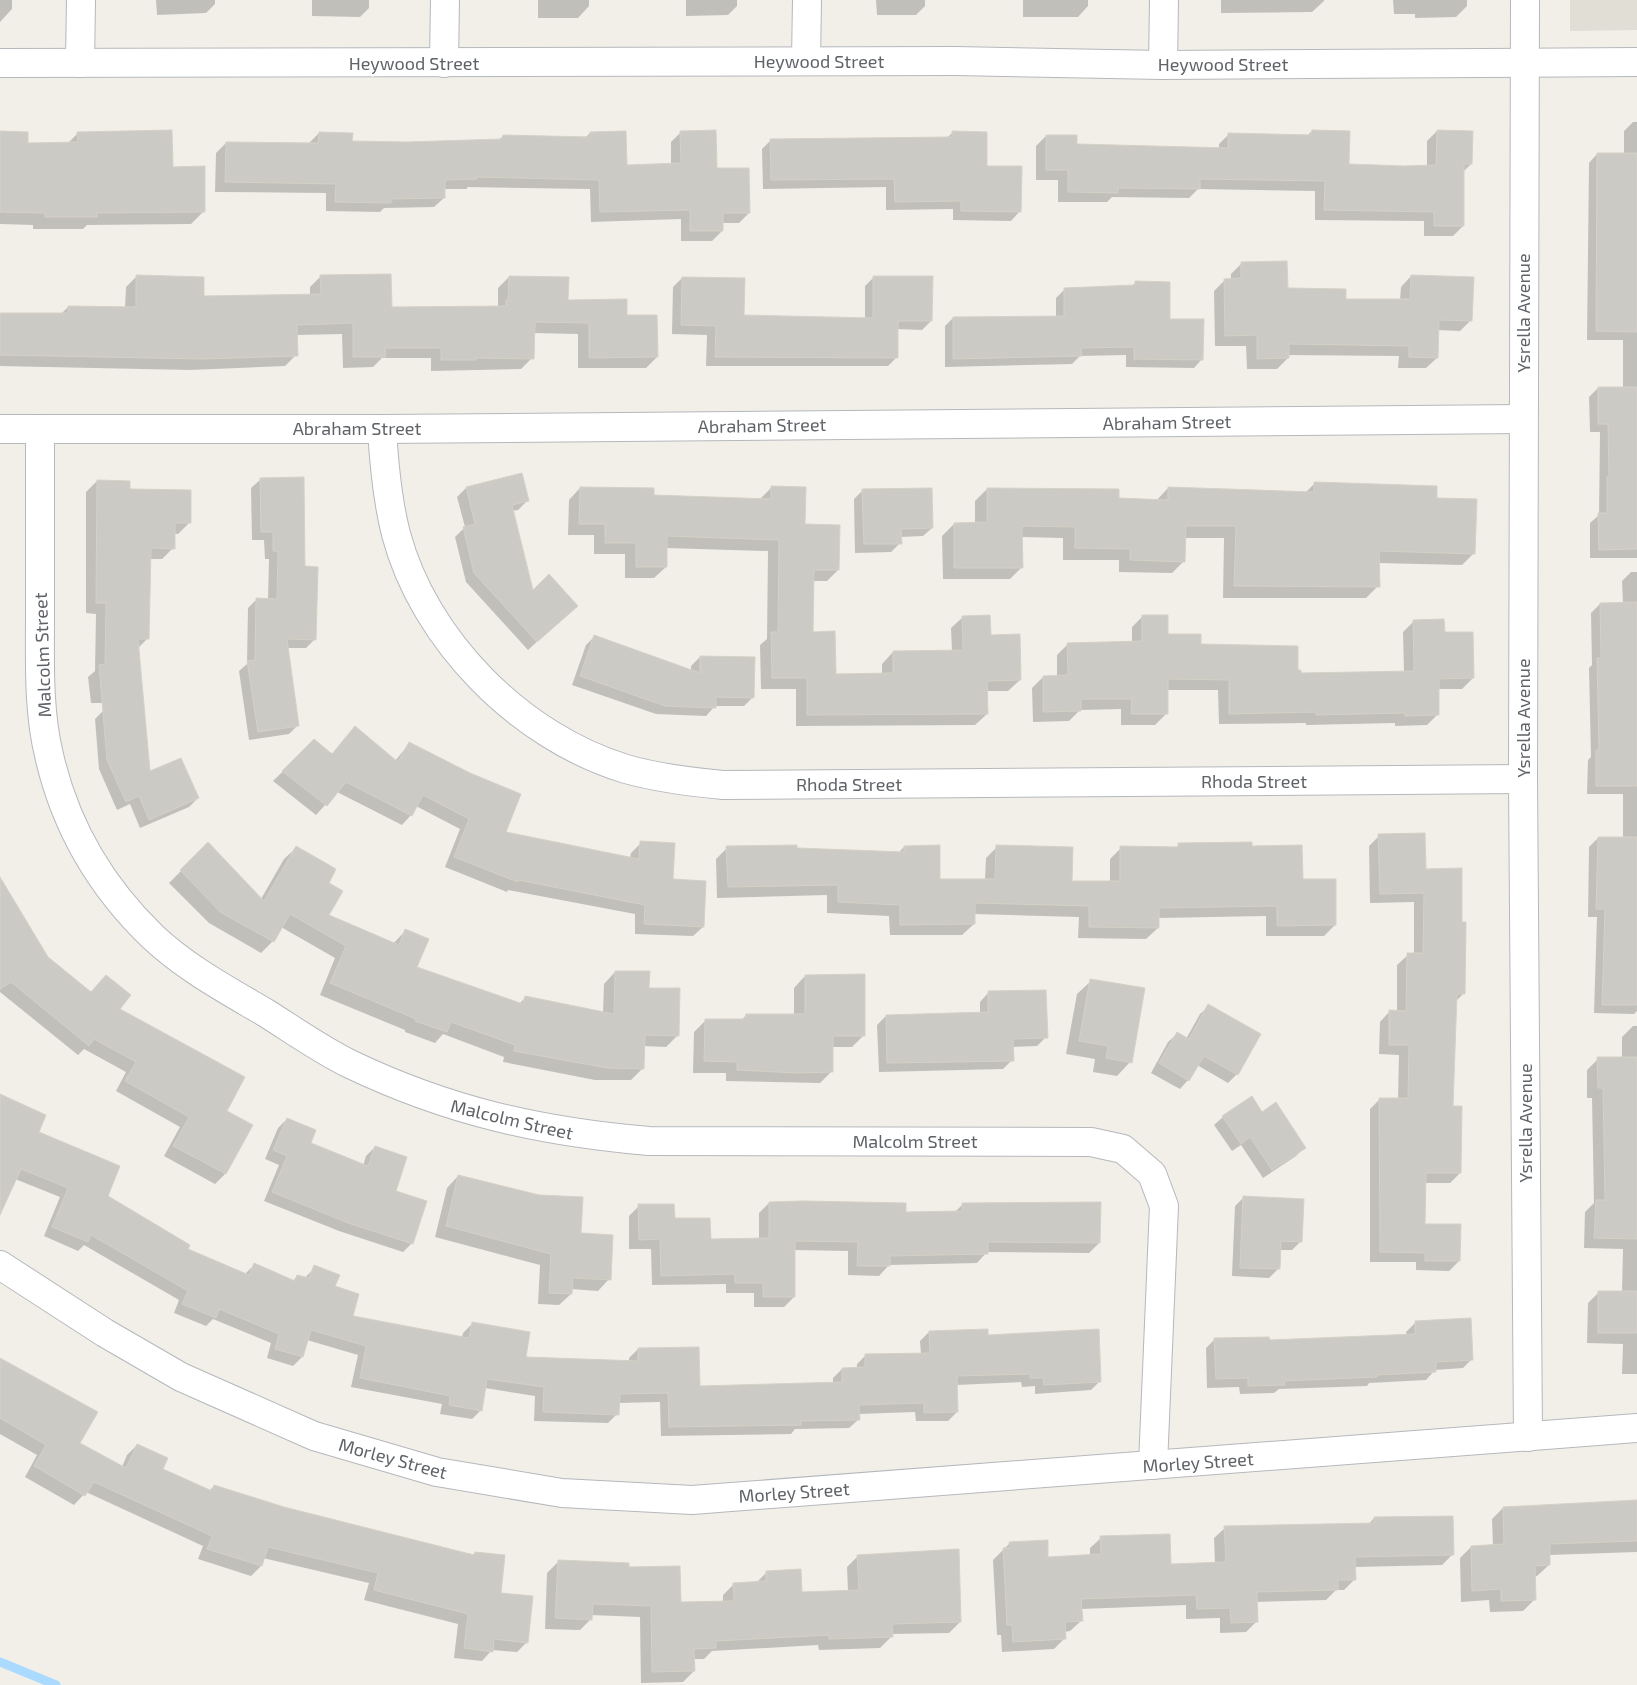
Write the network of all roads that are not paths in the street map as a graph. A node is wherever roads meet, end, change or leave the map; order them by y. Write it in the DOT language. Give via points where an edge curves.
graph roads {
  1 [pos="81,0"];
  2 [pos="445,0"];
  3 [pos="807,0"];
  4 [pos="1164,0"];
  5 [pos="1525,0"];
  6 [pos="806,61"];
  7 [pos="1637,62"];
  8 [pos="0,63"];
  9 [pos="80,63"];
  10 [pos="444,63"];
  11 [pos="1524,63"];
  12 [pos="1163,65"];
  13 [pos="1523,418"];
  14 [pos="0,429"];
  15 [pos="40,429"];
  16 [pos="382,429"];
  17 [pos="1523,779"];
  18 [pos="0,1265"];
  19 [pos="1637,1428"];
  20 [pos="1528,1437"];
  21 [pos="1153,1466"];
  1 -- 9 [label="street"];
  2 -- 10 [label="street"];
  3 -- 6 [label="street"];
  4 -- 12 [label="street"];
  5 -- 11 [label="street, Ysrella Avenue"];
  6 -- 10 [label="street, Heywood Street"];
  6 -- 12 [label="street, Heywood Street"];
  7 -- 11 [label="street, Heywood Street"];
  8 -- 9 [label="street, Heywood Street"];
  9 -- 10 [label="street, Heywood Street"];
  11 -- 12 [label="street, Heywood Street"];
  11 -- 13 [label="street, Ysrella Avenue"];
  13 -- 16 [label="street, Abraham Street"];
  13 -- 17 [label="street, Ysrella Avenue"];
  14 -- 15 [label="street, Abraham Street"];
  15 -- 16 [label="street, Abraham Street"];
  15 -- 21 [label="street, Malcolm Street" via="40,688 48,753 63,805 87,856 116,897 154,938 199,973 348,1063 431,1099 520,1124 583,1135 649,1141 1090,1142 1123,1149 1152,1174 1164,1206"];
  16 -- 17 [label="street, Rhoda Street" via="384,474 396,535 413,581 445,637 479,678 522,716 571,747 624,768 671,780 723,785"];
  17 -- 20 [label="street, Ysrella Avenue"];
  18 -- 21 [label="street, Morley Street" via="105,1333 181,1377 314,1436 446,1474 562,1493 692,1500"];
  19 -- 20 [label="street, Morley Street"];
  20 -- 21 [label="street, Morley Street"];
}
